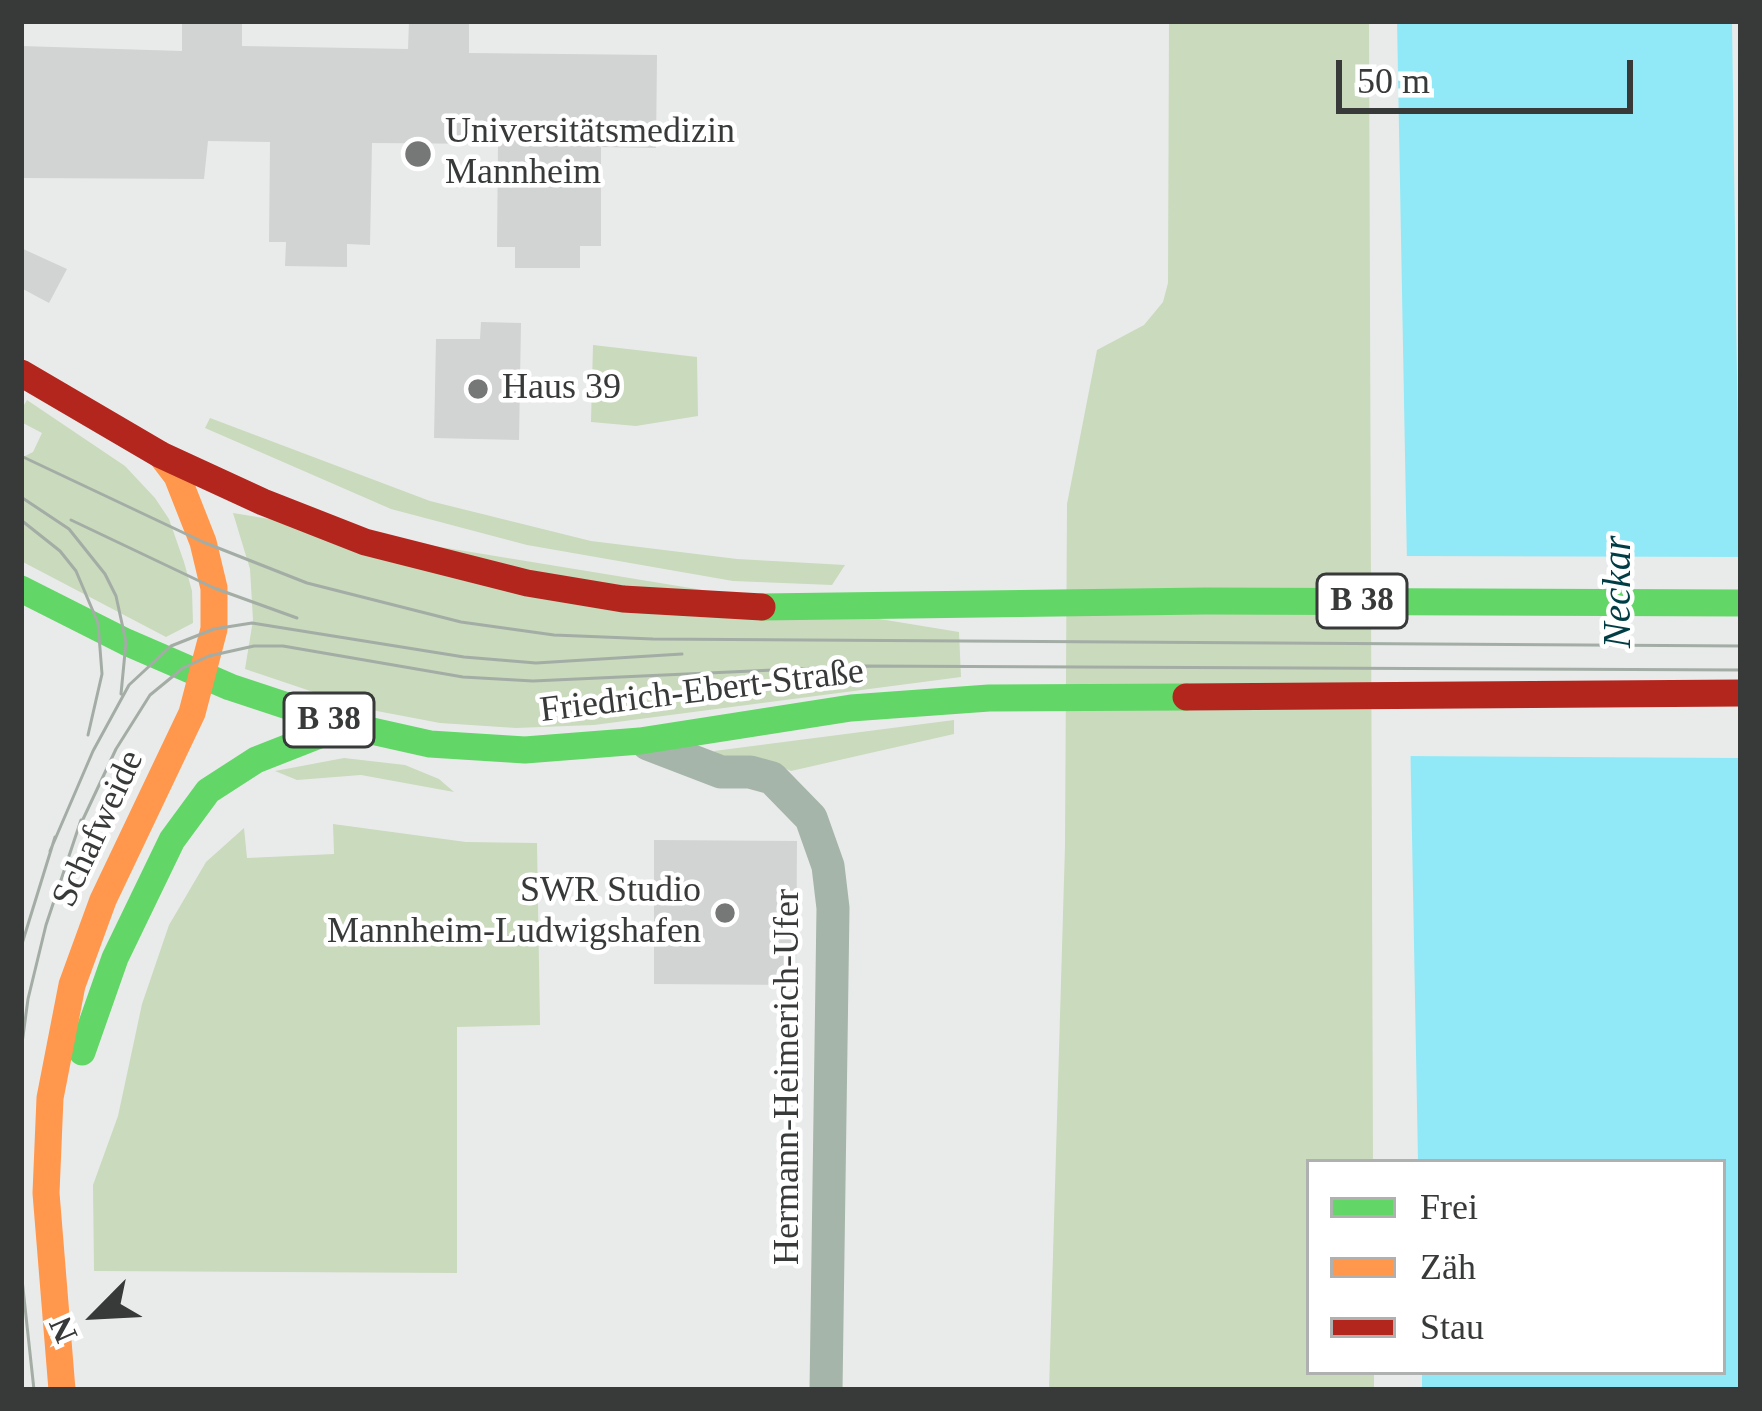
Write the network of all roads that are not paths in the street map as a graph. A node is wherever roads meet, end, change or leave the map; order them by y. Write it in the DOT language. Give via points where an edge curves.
graph roads {
  1 [pos="21,373"];
  2 [pos="161,454"];
  3 [pos="21,589"];
  4 [pos="1741,604"];
  5 [pos="204,677"];
  6 [pos="1741,693"];
  7 [pos="344,725"];
  8 [pos="640,741"];
  9 [pos="50,1098"];
  10 [pos="62,1390"];
  11 [pos="826,1390"];
  1 -- 2 [label="main road, Friedrich-Ebert-Straße / B 38"];
  2 -- 4 [label="main road, Friedrich-Ebert-Straße / B 38" via="364,542 527,583 677,604"];
  2 -- 5 [label="main road, Schafweide" via="189,501 214,588"];
  3 -- 5 [label="main road, Friedrich-Ebert-Straße / B 38"];
  5 -- 7 [label="main road, Friedrich-Ebert-Straße / B 38"];
  5 -- 9 [label="main road, Schafweide" via="71,986"];
  6 -- 8 [label="main road, Friedrich-Ebert-Straße / B 38" via="989,698 851,708"];
  7 -- 8 [label="main road, Friedrich-Ebert-Straße / B 38" via="430,744 525,750"];
  7 -- 9 [label="main road" via="256,760 208,791 172,840 77,1066"];
  8 -- 11 [label="street, Hermann-Heimerich-Ufer" via="721,772 772,778 811,818 828,866"];
  9 -- 10 [label="main road, Schafweide" via="46,1193"];
}
